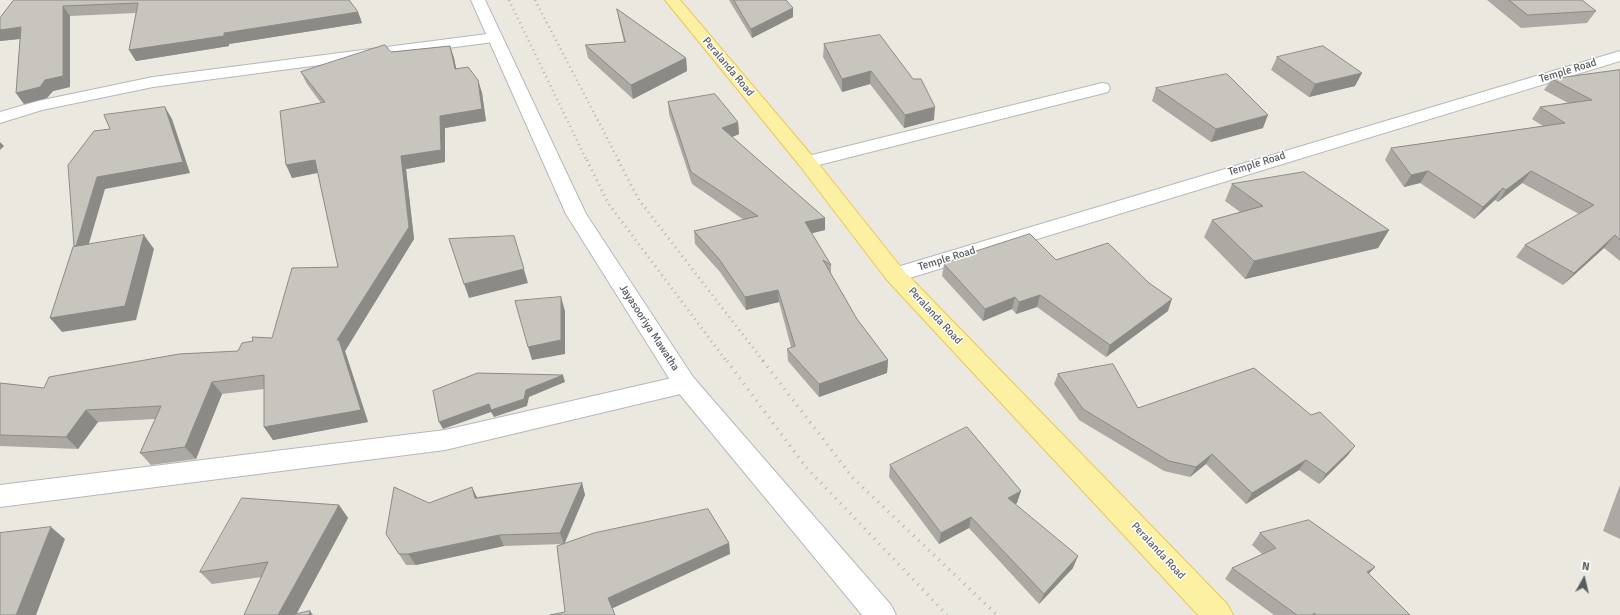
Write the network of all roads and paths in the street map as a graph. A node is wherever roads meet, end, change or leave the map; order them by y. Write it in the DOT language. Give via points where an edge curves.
graph roads {
  1 [pos="478,0"];
  2 [pos="672,0"];
  3 [pos="495,38"];
  4 [pos="1620,56"];
  5 [pos="1102,88"];
  6 [pos="0,118"];
  7 [pos="807,162"];
  8 [pos="895,275"];
  9 [pos="685,384"];
  10 [pos="0,496"];
  11 [pos="881,615"];
  12 [pos="1218,615"];
  1 -- 3 [label="street, Jayasooriya Mawatha"];
  2 -- 7 [label="main road, Peralanda Road"];
  3 -- 6 [label="street" via="153,82 38,106"];
  3 -- 9 [label="street, Jayasooriya Mawatha" via="576,214"];
  4 -- 8 [label="street, Temple Road"];
  5 -- 7 [label="street"];
  7 -- 8 [label="main road, Peralanda Road"];
  8 -- 12 [label="main road, Peralanda Road"];
  9 -- 10 [label="street" via="444,440"];
  9 -- 11 [label="street, Jayasooriya Mawatha"];
}
